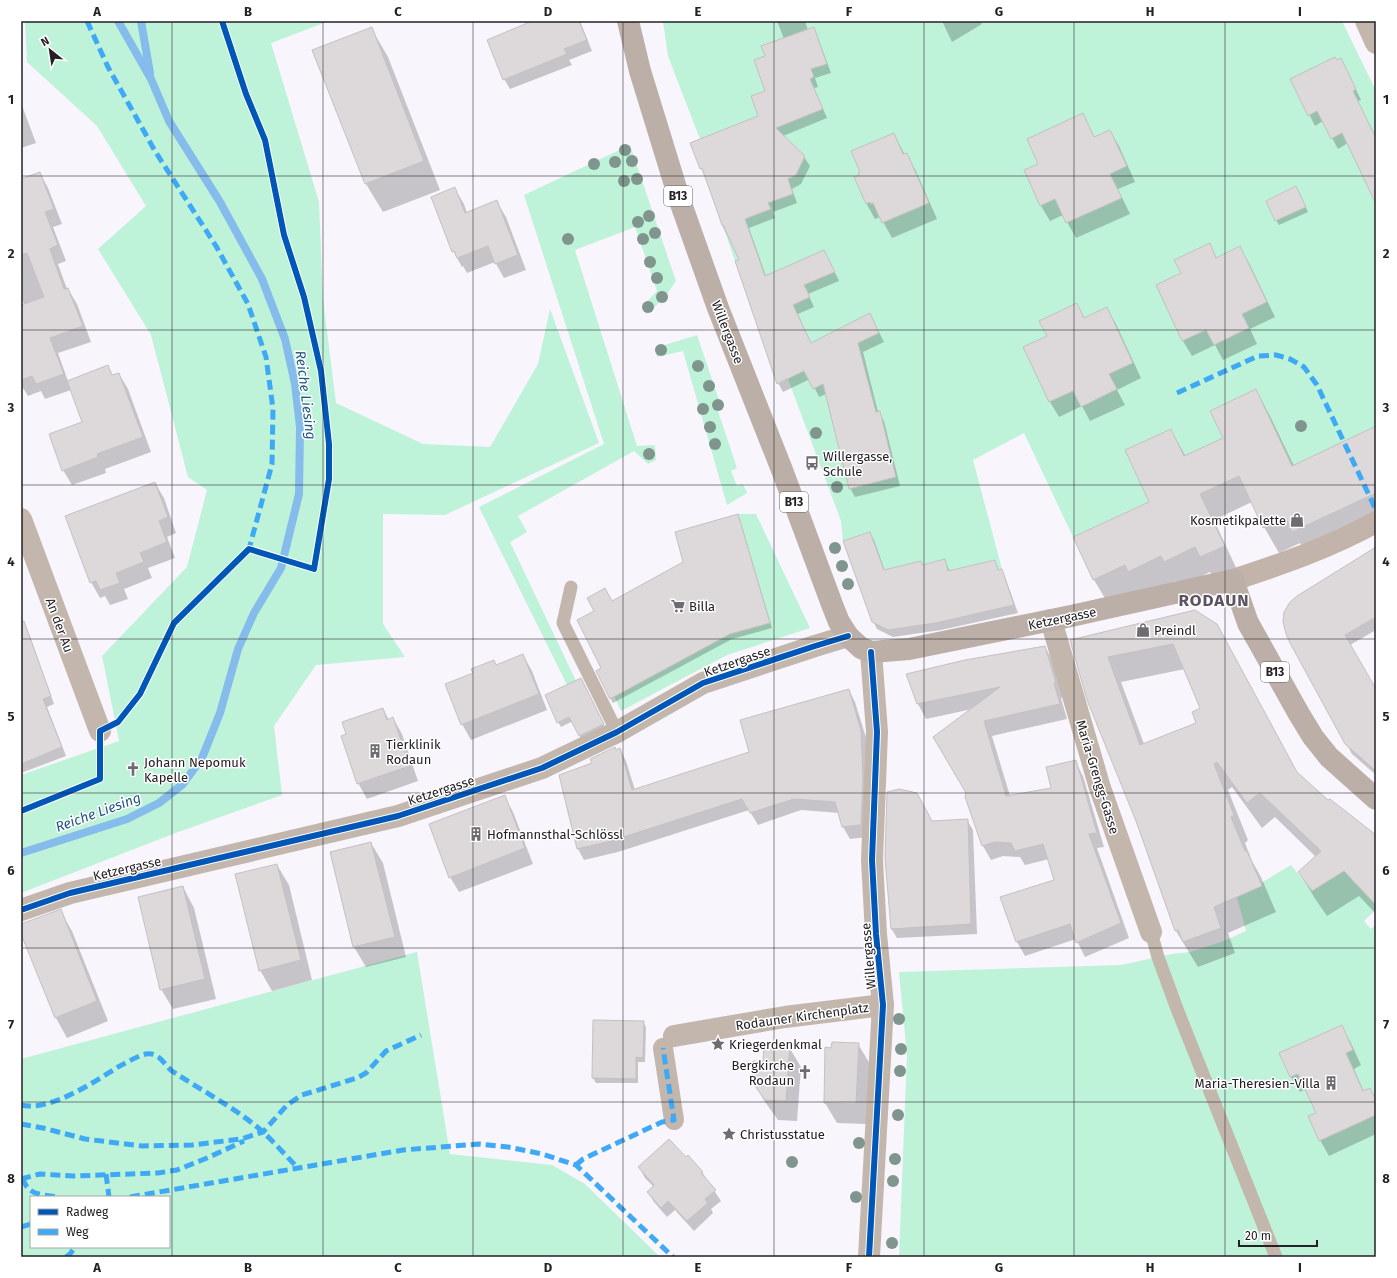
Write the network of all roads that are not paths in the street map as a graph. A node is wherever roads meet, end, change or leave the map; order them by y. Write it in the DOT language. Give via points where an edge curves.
graph roads {
  1 [pos="628,21"];
  2 [pos="1366,21"];
  3 [pos="1376,43"];
  4 [pos="21,519"];
  5 [pos="1376,522"];
  6 [pos="1233,580"];
  7 [pos="571,587"];
  8 [pos="1051,620"];
  9 [pos="848,636"];
  10 [pos="871,652"];
  11 [pos="100,731"];
  12 [pos="617,732"];
  13 [pos="1376,798"];
  14 [pos="21,910"];
  15 [pos="1151,932"];
  16 [pos="883,1005"];
  17 [pos="669,1042"];
  18 [pos="674,1120"];
  19 [pos="869,1257"];
  20 [pos="1276,1257"];
  1 -- 9 [label="main road, Willergasse / B13" via="640,71 687,222 833,607"];
  2 -- 3 [label="street"];
  4 -- 11 [label="street, An der Au"];
  5 -- 6 [label="main road, Ketzergasse" via="1290,561"];
  6 -- 8 [label="main road, Ketzergasse"];
  6 -- 13 [label="main road, B13" via="1248,623 1313,737 1329,757"];
  7 -- 12 [label="lane" via="563,623"];
  8 -- 10 [label="main road, Ketzergasse" via="909,649"];
  8 -- 15 [label="street, Maria-Grengg-Gasse" via="1100,788"];
  9 -- 10 [label="main road, B13" via="861,648"];
  9 -- 12 [label="street, Ketzergasse" via="704,683"];
  10 -- 16 [label="street, Willergasse" via="877,732 872,860"];
  12 -- 14 [label="street, Ketzergasse" via="542,768 398,816 77,891"];
  15 -- 20 [label="lane" via="1177,1008"];
  16 -- 17 [label="street, Rodauner Kirchenplatz" via="785,1016"];
  16 -- 19 [label="street, Willergasse"];
  17 -- 18 [label="street, Rodauner Kirchenplatz"];
}
